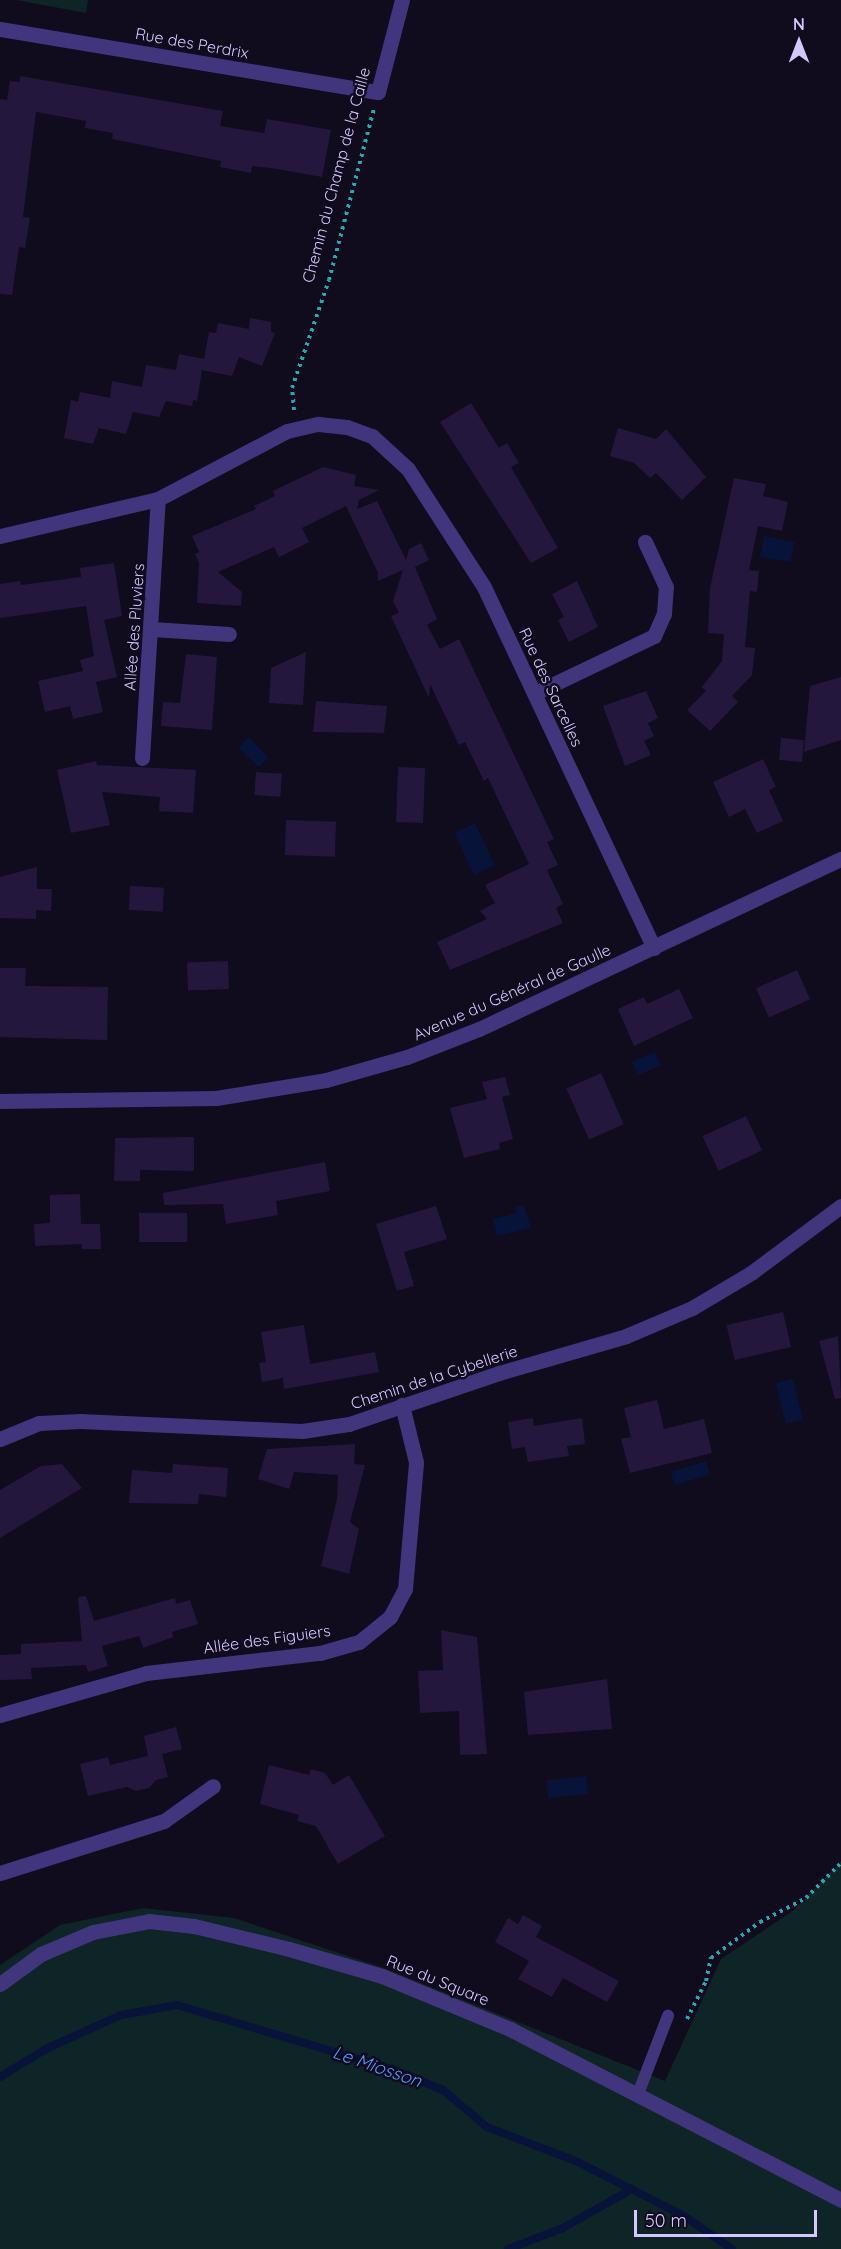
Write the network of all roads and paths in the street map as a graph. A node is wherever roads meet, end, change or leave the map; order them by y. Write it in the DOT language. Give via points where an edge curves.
graph roads {
  1 [pos="402,0"];
  2 [pos="0,28"];
  3 [pos="378,92"];
  4 [pos="297,429"];
  5 [pos="158,499"];
  6 [pos="0,536"];
  7 [pos="645,542"];
  8 [pos="152,629"];
  9 [pos="229,634"];
  10 [pos="535,693"];
  11 [pos="142,758"];
  12 [pos="841,859"];
  13 [pos="654,948"];
  14 [pos="0,1101"];
  15 [pos="841,1206"];
  16 [pos="402,1405"];
  17 [pos="0,1439"];
  18 [pos="0,1715"];
  19 [pos="213,1786"];
  20 [pos="841,1863"];
  21 [pos="0,1873"];
  22 [pos="0,1984"];
  23 [pos="669,2016"];
  24 [pos="685,2024"];
  25 [pos="638,2094"];
  26 [pos="841,2200"];
  1 -- 3 [label="street, Chemin du Champ de la Caille"];
  2 -- 3 [label="street, Rue des Perdrix"];
  3 -- 4 [label="path, Chemin du Champ de la Caille" via="332,269 292,388"];
  4 -- 5 [label="street, Rue des Sarcelles"];
  4 -- 10 [label="street, Rue des Sarcelles" via="318,424 347,427 372,436 394,453 484,588"];
  5 -- 6 [label="street, Rue des Sarcelles"];
  5 -- 8 [label="street, Allée des Pluviers"];
  7 -- 10 [label="street" via="666,588 664,614 654,636"];
  8 -- 9 [label="street"];
  8 -- 11 [label="street, Allée des Pluviers"];
  10 -- 13 [label="street, Rue des Sarcelles"];
  12 -- 13 [label="street, Avenue du Général de Gaulle"];
  13 -- 14 [label="street, Avenue du Général de Gaulle" via="407,1058 326,1080 216,1098"];
  15 -- 16 [label="street, Chemin de la Cybellerie" via="760,1266 692,1308 626,1336"];
  16 -- 17 [label="street, Chemin de la Cybellerie" via="349,1424 302,1431 80,1421 39,1423"];
  16 -- 18 [label="street, Allée des Figuiers" via="416,1462 405,1589 390,1617 359,1642 320,1653 146,1673"];
  19 -- 21 [label="street" via="164,1821"];
  20 -- 24 [label="path" via="806,1898 760,1923 711,1958 706,1981"];
  22 -- 25 [label="street, Rue du Square" via="41,1954 93,1932 149,1921 194,1926 382,1976 510,2029"];
  23 -- 25 [label="lane"];
  25 -- 26 [label="street, Rue du Square"];
}
